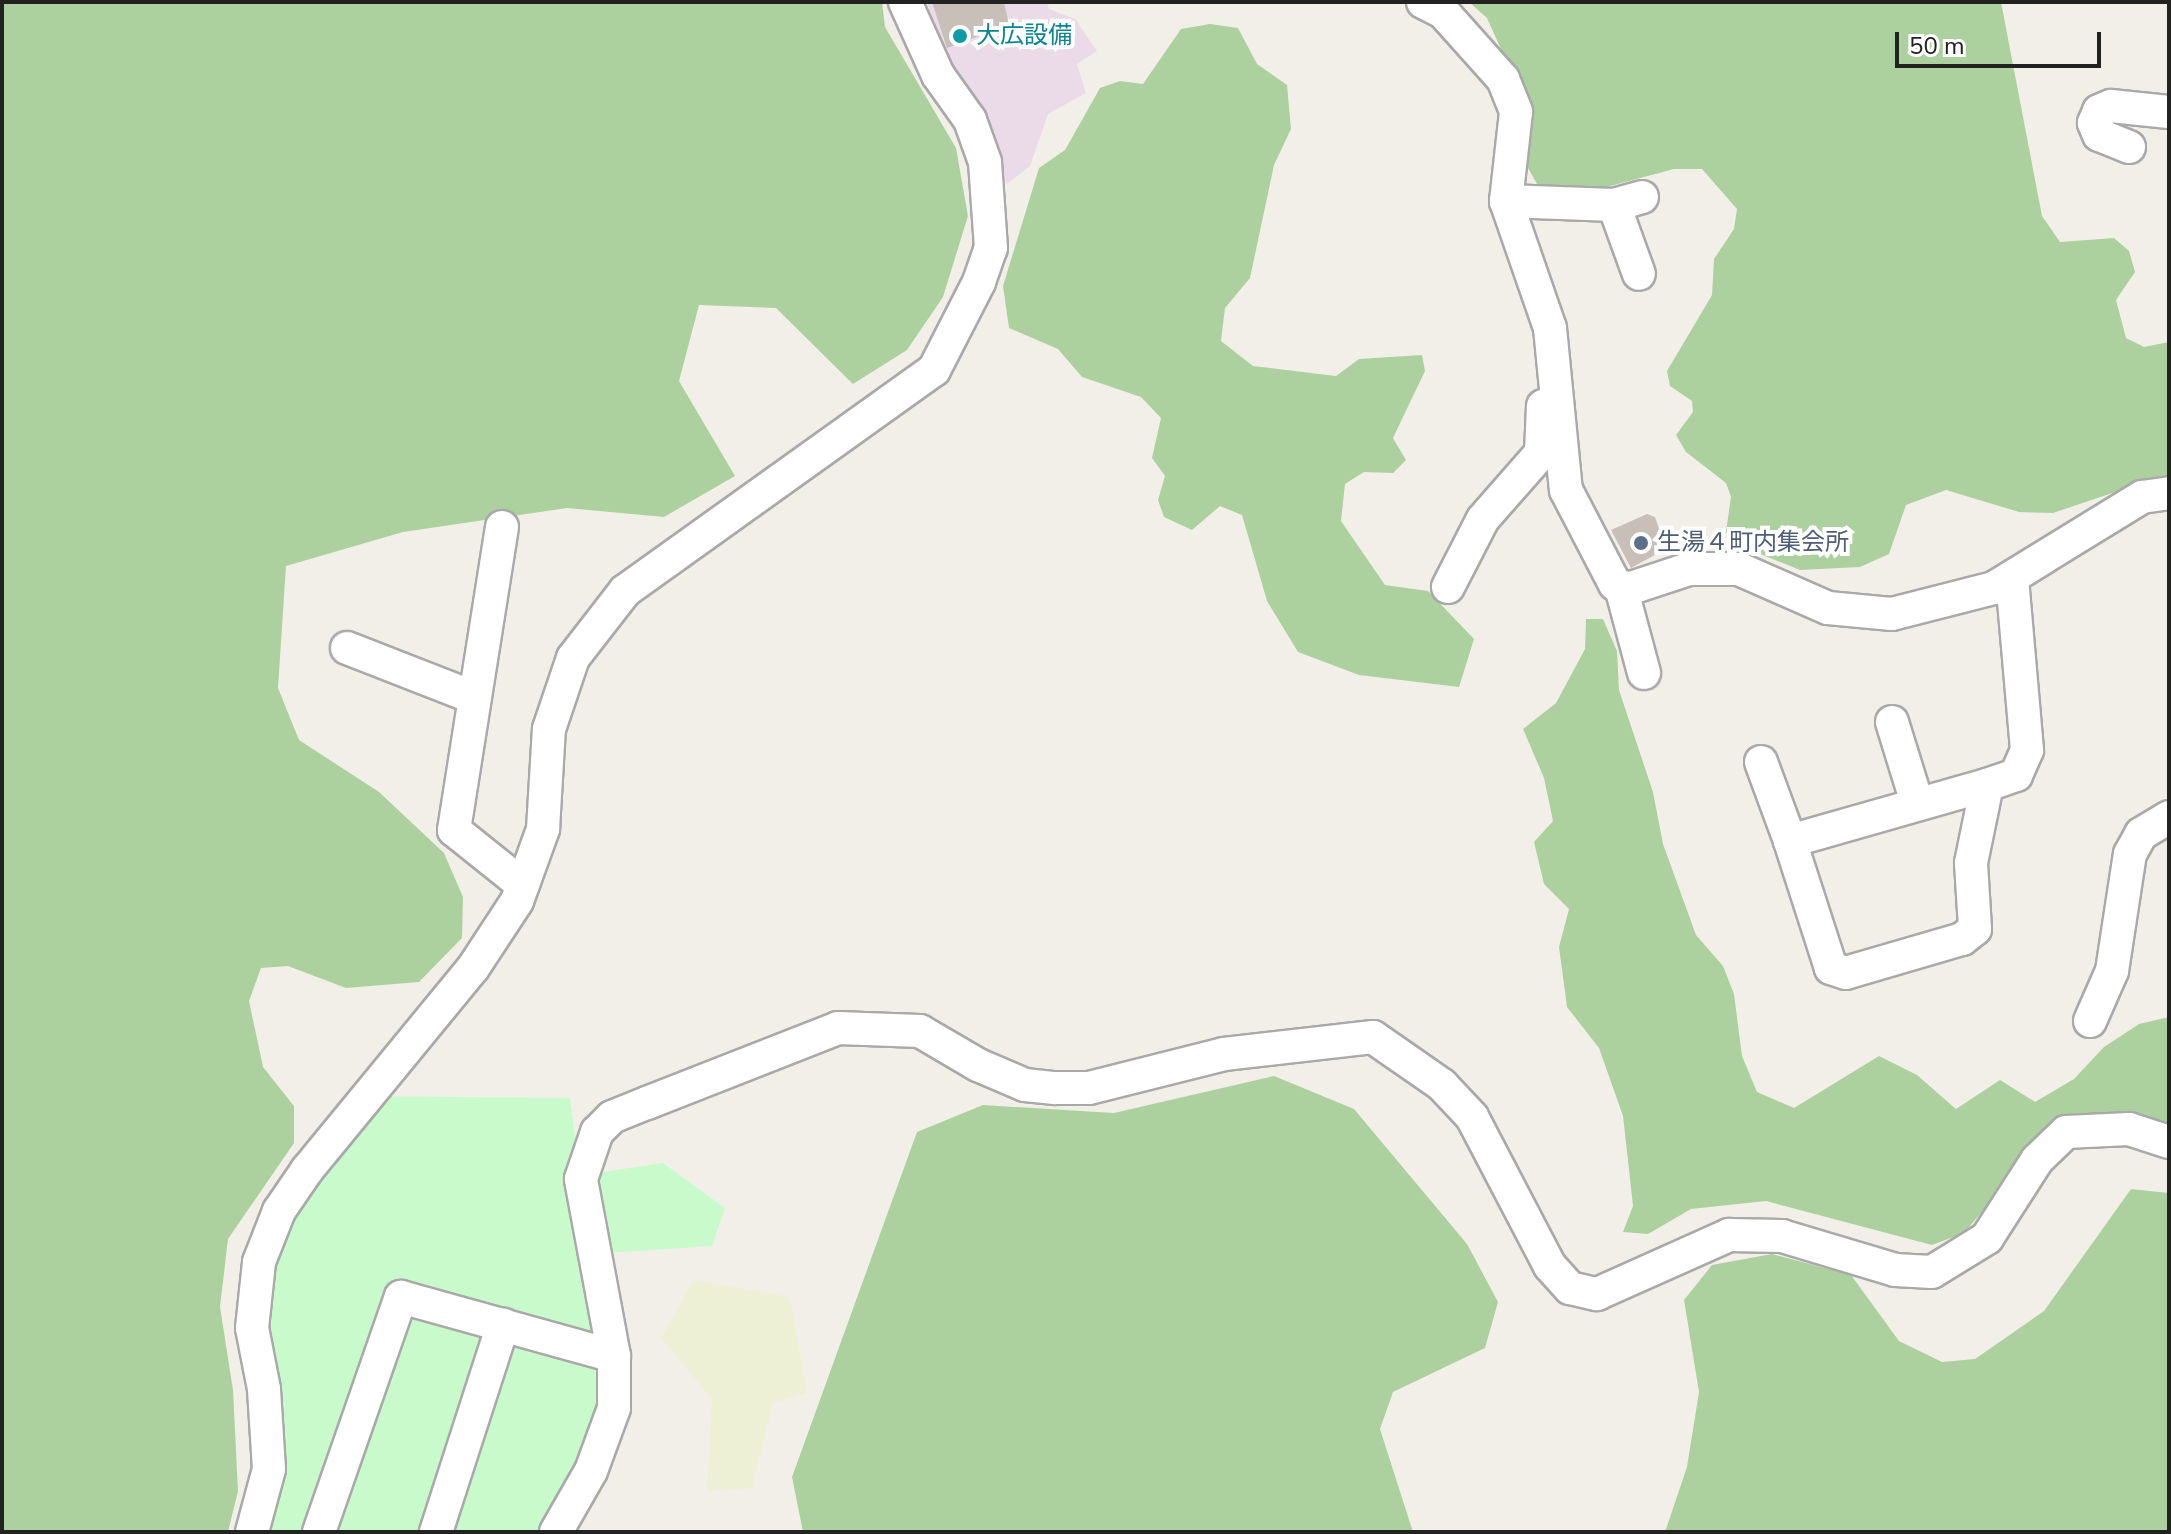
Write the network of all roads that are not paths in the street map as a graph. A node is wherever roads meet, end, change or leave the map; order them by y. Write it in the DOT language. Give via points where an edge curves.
graph roads {
  1 [pos="905,2"];
  2 [pos="1423,2"];
  3 [pos="2169,112"];
  4 [pos="2129,147"];
  5 [pos="1506,201"];
  6 [pos="1639,274"];
  7 [pos="1544,307"];
  8 [pos="2169,493"];
  9 [pos="502,527"];
  10 [pos="2012,580"];
  11 [pos="1448,587"];
  12 [pos="1621,587"];
  13 [pos="347,648"];
  14 [pos="1644,673"];
  15 [pos="475,698"];
  16 [pos="1892,722"];
  17 [pos="1761,762"];
  18 [pos="1987,785"];
  19 [pos="1917,803"];
  20 [pos="2169,817"];
  21 [pos="1790,841"];
  22 [pos="523,885"];
  23 [pos="2090,1021"];
  24 [pos="2169,1142"];
  25 [pos="503,1325"];
  26 [pos="614,1356"];
  27 [pos="252,1532"];
  28 [pos="319,1532"];
  29 [pos="436,1532"];
  30 [pos="556,1532"];
  1 -- 22 [label="street" via="938,75 970,120 985,162 991,248 979,282 934,370 625,591 599,619 559,691 549,729 543,829"];
  2 -- 5 [label="street" via="1443,12 1503,79 1516,112"];
  3 -- 4 [label="street" via="2111,106 2099,111 2094,123 2099,135"];
  5 -- 6 [label="street" via="1628,201"];
  5 -- 7 [label="street"];
  7 -- 11 [label="street" via="1538,326 1541,453 1483,519"];
  7 -- 12 [label="street" via="1558,372 1566,490"];
  8 -- 10 [label="street" via="2142,497"];
  9 -- 15 [label="street"];
  10 -- 12 [label="street" via="1892,614 1828,608 1739,569 1689,569"];
  10 -- 18 [label="street" via="2027,750 2016,775"];
  12 -- 14 [label="street"];
  13 -- 15 [label="street"];
  15 -- 22 [label="street" via="454,830"];
  16 -- 19 [label="street"];
  17 -- 21 [label="street"];
  18 -- 19 [label="street"];
  18 -- 21 [label="street" via="1971,863 1975,929 1962,939 1846,973 1828,962"];
  19 -- 21 [label="street"];
  20 -- 23 [label="street" via="2141,834 2130,854 2112,971"];
  22 -- 27 [label="street" via="473,968 279,1211 259,1262 252,1328 264,1389 269,1469"];
  24 -- 26 [label="street" via="2129,1129 2066,1132 2037,1160 1987,1238 1932,1272 1895,1270 1782,1236 1729,1235 1597,1294 1570,1288 1550,1266 1472,1117 1442,1085 1373,1037 1224,1054 1089,1088 1055,1088 1025,1085 920,1031 838,1028 612,1117 597,1132 581,1179"];
  25 -- 26 [label="street"];
  25 -- 28 [label="street" via="412,1296 396,1301"];
  25 -- 29 [label="street"];
  26 -- 30 [label="street" via="614,1408 591,1471"];
}
